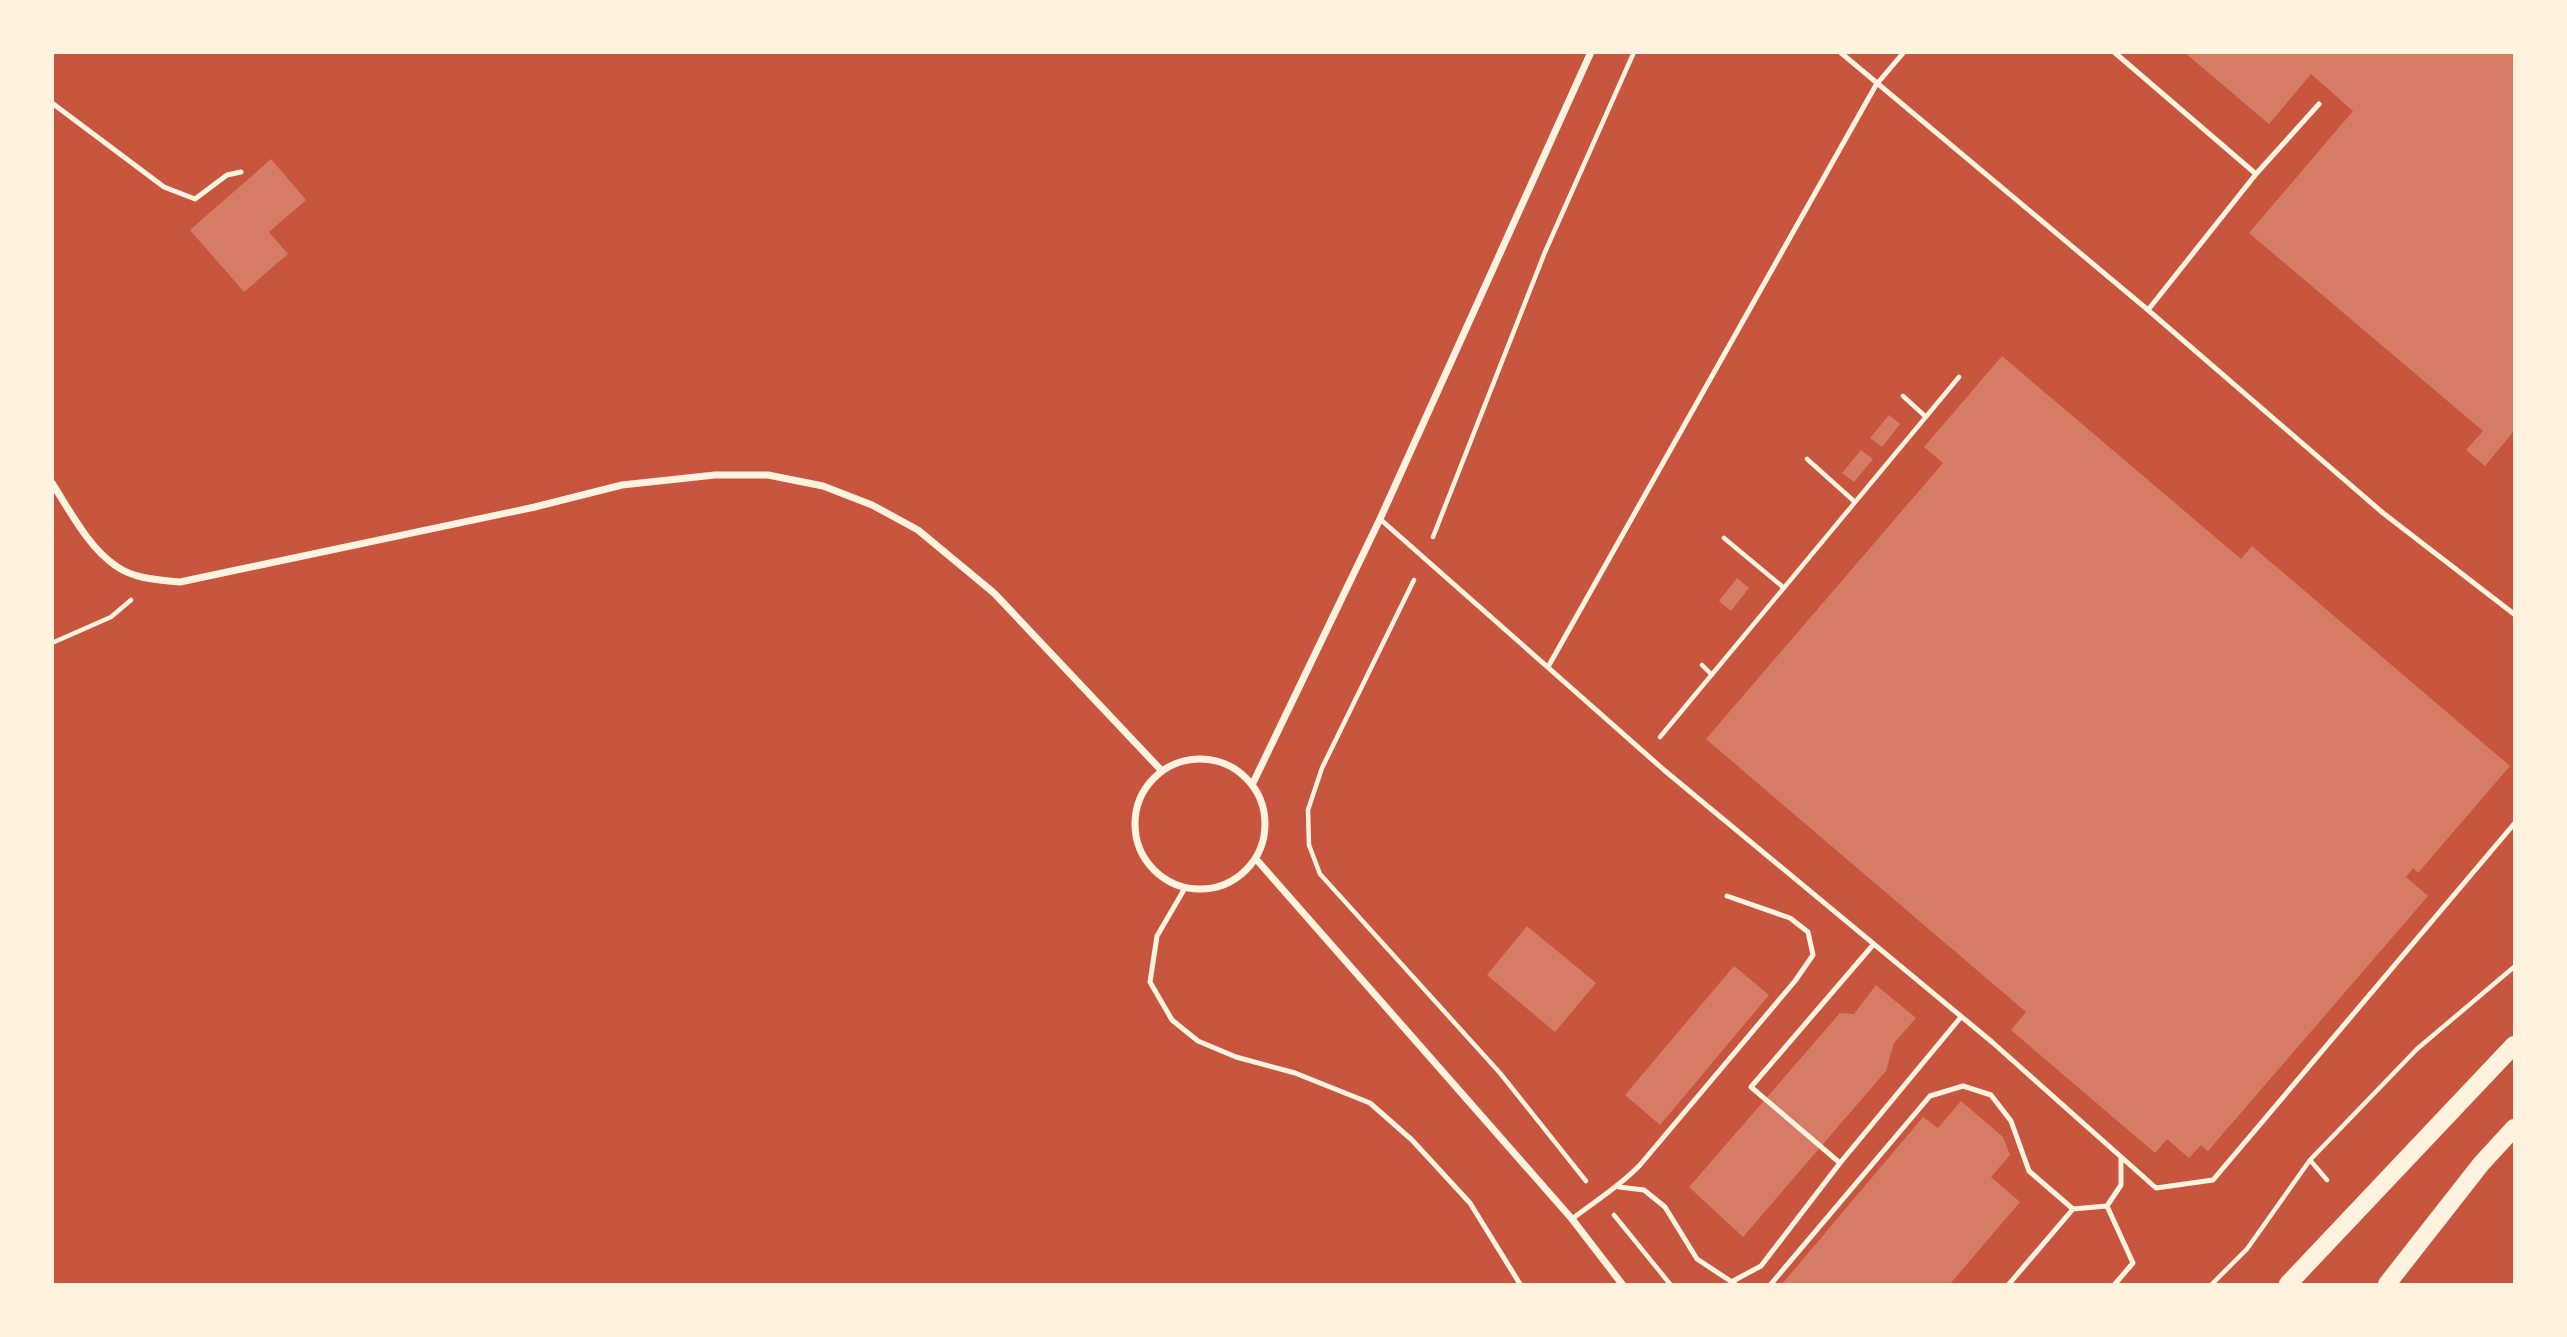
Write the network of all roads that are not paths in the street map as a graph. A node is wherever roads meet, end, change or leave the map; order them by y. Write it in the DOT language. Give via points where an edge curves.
graph roads {
  1 [pos="1591,52"];
  2 [pos="1840,52"];
  3 [pos="1905,52"];
  4 [pos="2114,52"];
  5 [pos="1876,85"];
  6 [pos="52,103"];
  7 [pos="2319,104"];
  8 [pos="241,172"];
  9 [pos="2256,174"];
  10 [pos="2148,310"];
  11 [pos="52,483"];
  12 [pos="1380,519"];
  13 [pos="2515,614"];
  14 [pos="1548,667"];
  15 [pos="1161,771"];
  16 [pos="1252,783"];
  17 [pos="2515,824"];
  18 [pos="1256,859"];
  19 [pos="1185,888"];
  20 [pos="1727,896"];
  21 [pos="1873,945"];
  22 [pos="1961,1017"];
  23 [pos="2515,1045"];
  24 [pos="2515,1128"];
  25 [pos="2121,1157"];
  26 [pos="1840,1163"];
  27 [pos="1619,1187"];
  28 [pos="2107,1206"];
  29 [pos="2073,1209"];
  30 [pos="1572,1219"];
  31 [pos="1734,1283"];
  32 [pos="1520,1284"];
  33 [pos="1622,1284"];
  34 [pos="1771,1284"];
  35 [pos="2009,1284"];
  36 [pos="2115,1284"];
  37 [pos="2288,1284"];
  38 [pos="2387,1284"];
  1 -- 12 [label="street"];
  2 -- 5 [label="lane"];
  3 -- 5 [label="lane"];
  4 -- 9 [label="lane"];
  5 -- 10 [label="lane"];
  5 -- 14 [label="lane"];
  6 -- 8 [label="lane" via="164,187 195,199 227,175"];
  7 -- 9 [label="lane"];
  9 -- 10 [label="lane"];
  10 -- 13 [label="lane" via="2383,513"];
  11 -- 15 [label="street" via="94,545 117,567 147,578 180,582 621,485 715,475 768,475 823,486 918,530 995,593"];
  12 -- 14 [label="lane"];
  12 -- 16 [label="street"];
  14 -- 21 [label="lane"];
  15 -- 16 [label="street" via="1182,760 1207,758 1232,766"];
  15 -- 19 [label="street" via="1144,788 1135,810 1135,836 1144,859 1162,878"];
  16 -- 18 [label="street" via="1264,807 1265,821"];
  17 -- 25 [label="lane" via="2213,1180 2156,1188"];
  18 -- 19 [label="street" via="1237,878 1212,888"];
  18 -- 30 [label="street"];
  19 -- 32 [label="lane" via="1157,936 1150,982 1172,1020 1198,1041 1236,1057 1295,1073 1370,1103 1412,1140 1469,1203"];
  20 -- 27 [label="lane" via="1790,918 1808,932 1813,955"];
  21 -- 22 [label="lane"];
  21 -- 26 [label="lane" via="1751,1087"];
  22 -- 25 [label="lane"];
  22 -- 26 [label="lane"];
  23 -- 37 [label="main road"];
  24 -- 38 [label="main road"];
  25 -- 28 [label="lane" via="2121,1185"];
  26 -- 31 [label="lane" via="1761,1266"];
  27 -- 30 [label="lane"];
  27 -- 31 [label="lane" via="1644,1190 1665,1206 1698,1259"];
  28 -- 29 [label="lane"];
  28 -- 36 [label="lane" via="2133,1263"];
  29 -- 34 [label="lane" via="2029,1171 2011,1121 1991,1095 1963,1087 1930,1096"];
  29 -- 35 [label="lane"];
  30 -- 33 [label="street"];
}
